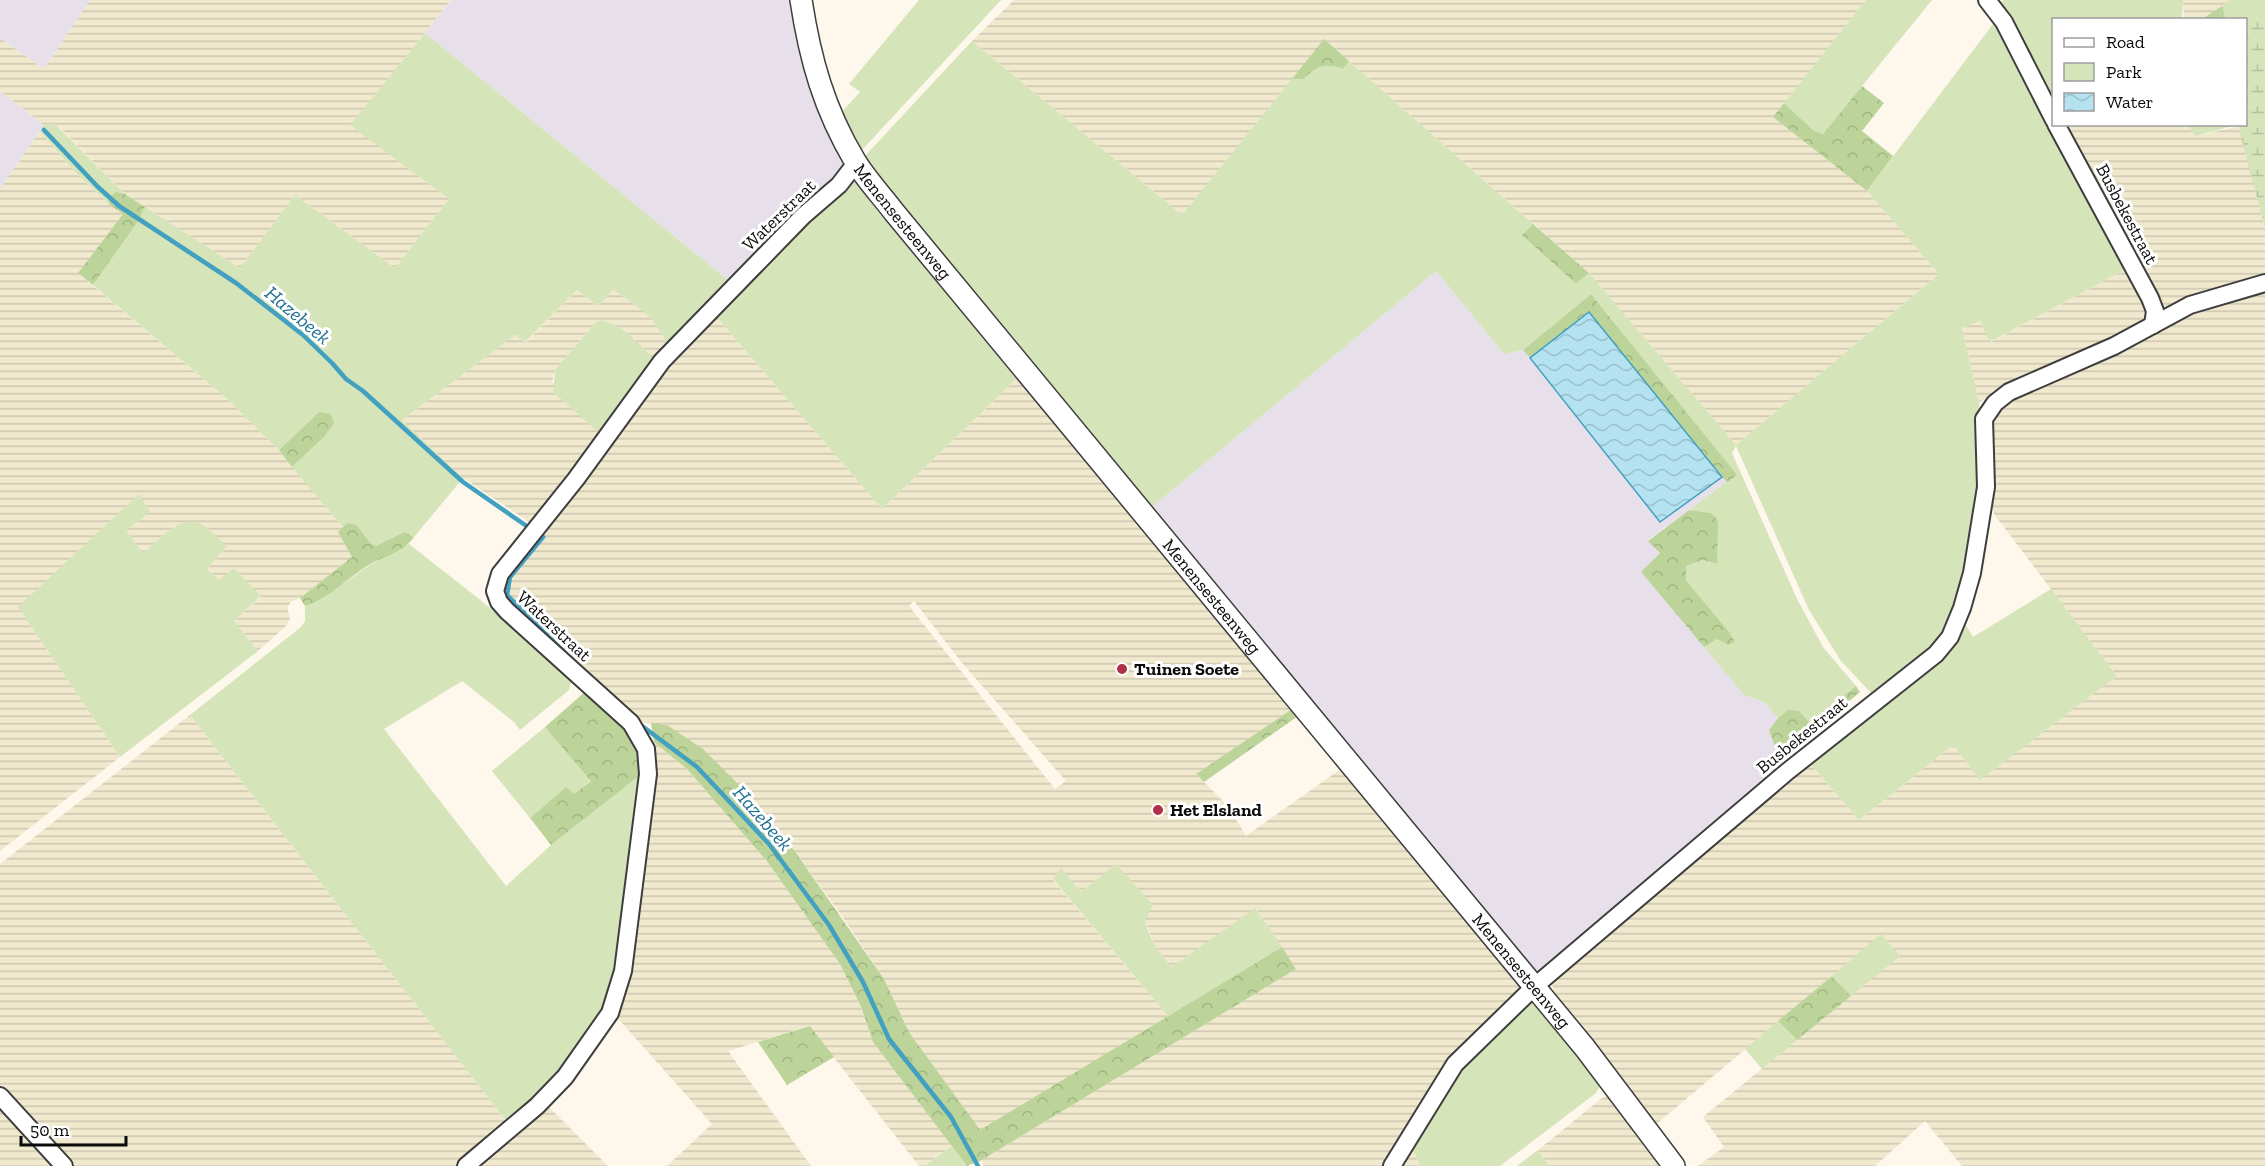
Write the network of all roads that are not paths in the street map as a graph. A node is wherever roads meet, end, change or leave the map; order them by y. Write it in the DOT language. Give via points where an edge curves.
graph roads {
  1 [pos="801,0"];
  2 [pos="1987,0"];
  3 [pos="2052,116"];
  4 [pos="2057,126"];
  5 [pos="856,163"];
  6 [pos="2265,283"];
  7 [pos="2153,325"];
  8 [pos="1535,986"];
  9 [pos="0,1096"];
  10 [pos="64,1166"];
  11 [pos="466,1166"];
  12 [pos="1392,1166"];
  13 [pos="1674,1166"];
  1 -- 5 [label="street, Menensesteenweg" via="808,48 818,81 834,123"];
  2 -- 3 [label="street" via="2004,22"];
  4 -- 7 [label="street, Busbekestraat" via="2150,298 2155,311"];
  5 -- 8 [label="street, Menensesteenweg"];
  5 -- 11 [label="street, Waterstraat" via="662,361 496,581 499,602 507,611 631,723 645,749 648,774 623,971 610,1013 565,1077"];
  6 -- 7 [label="street, Busbekestraat" via="2190,305"];
  7 -- 8 [label="street, Busbekestraat" via="2009,392 1984,419 1986,487 1972,573 1950,637 1936,654 1788,771"];
  8 -- 12 [label="street, Busbekestraat" via="1455,1064"];
  8 -- 13 [label="street, Menensesteenweg"];
  9 -- 10 [label="street"];
}
